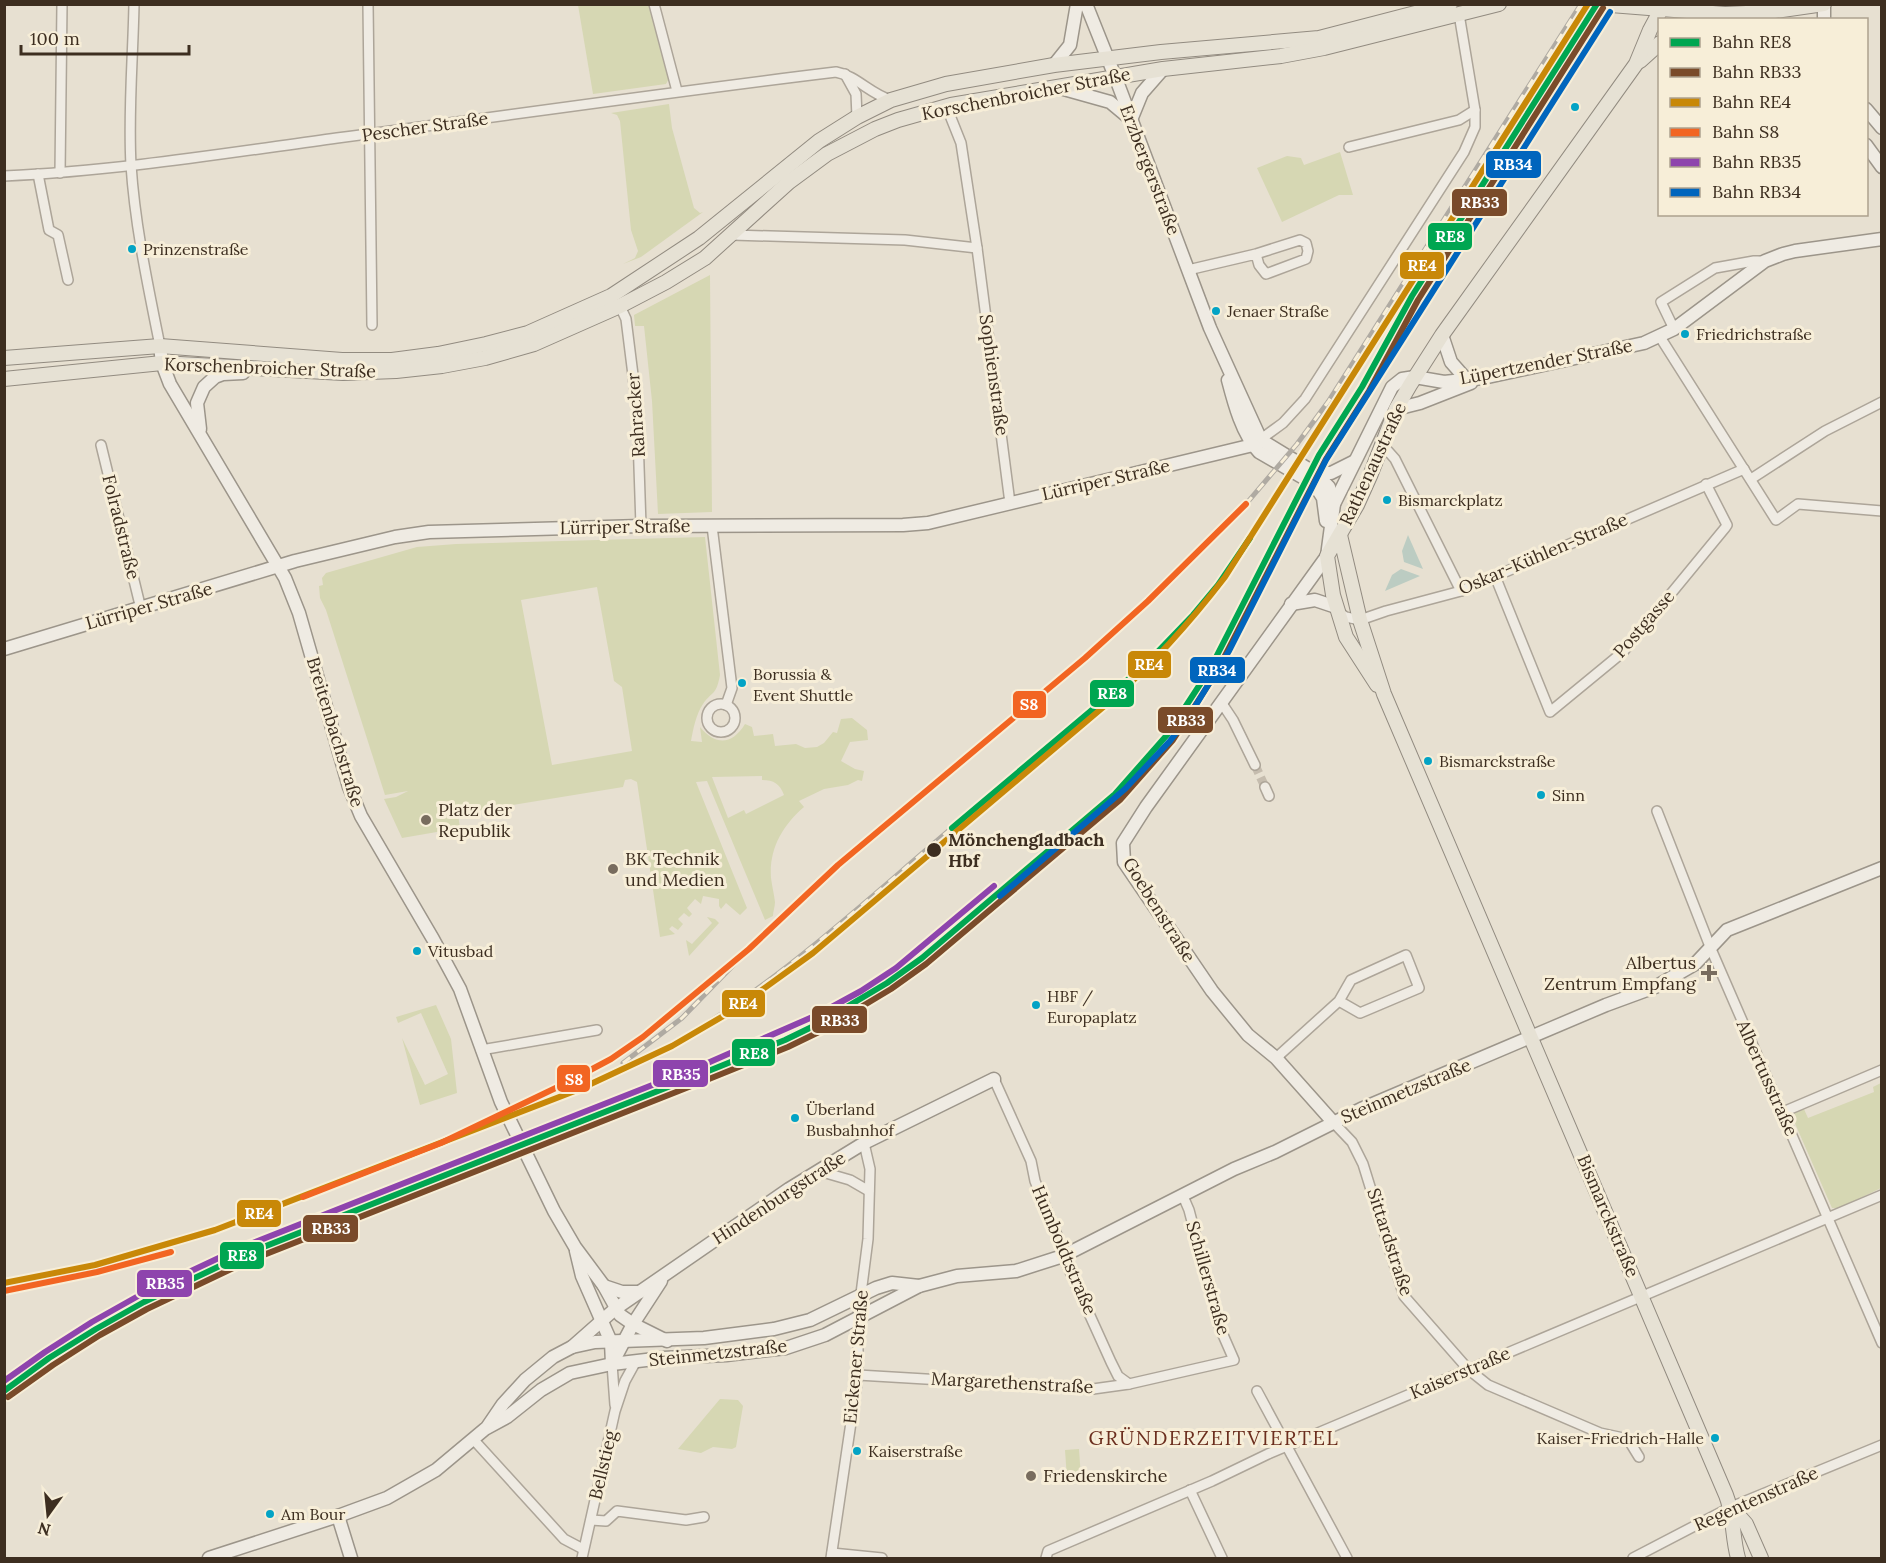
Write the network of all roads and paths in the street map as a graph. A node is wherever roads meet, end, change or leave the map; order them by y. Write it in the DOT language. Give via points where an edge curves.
graph roads {
  1 [pos="62,4"];
  2 [pos="134,4"];
  3 [pos="368,4"];
  4 [pos="654,4"];
  5 [pos="1077,4"];
  6 [pos="1086,4"];
  7 [pos="1499,4"];
  8 [pos="1598,4"];
  9 [pos="1824,4"];
  10 [pos="1634,6"];
  11 [pos="1449,7"];
  12 [pos="1674,9"];
  13 [pos="1770,12"];
  14 [pos="1658,23"];
  15 [pos="1658,44"];
  16 [pos="1107,59"];
  17 [pos="1635,64"];
  18 [pos="1054,65"];
  19 [pos="1163,69"];
  20 [pos="845,74"];
  21 [pos="1116,78"];
  22 [pos="1056,87"];
  23 [pos="677,91"];
  24 [pos="891,100"];
  25 [pos="951,105"];
  26 [pos="1475,110"];
  27 [pos="1868,112"];
  28 [pos="857,117"];
  29 [pos="1131,120"];
  30 [pos="1881,128"];
  31 [pos="369,134"];
  32 [pos="1349,147"];
  33 [pos="1868,148"];
  34 [pos="131,166"];
  35 [pos="1881,167"];
  36 [pos="60,173"];
  37 [pos="38,174"];
  38 [pos="4,176"];
  39 [pos="732,235"];
  40 [pos="1881,239"];
  41 [pos="977,248"];
  42 [pos="1256,254"];
  43 [pos="1765,261"];
  44 [pos="1188,270"];
  45 [pos="68,280"];
  46 [pos="620,306"];
  47 [pos="372,325"];
  48 [pos="1674,329"];
  49 [pos="1442,335"];
  50 [pos="1660,337"];
  51 [pos="160,346"];
  52 [pos="4,358"];
  53 [pos="162,363"];
  54 [pos="295,371"];
  55 [pos="1415,377"];
  56 [pos="1483,378"];
  57 [pos="4,379"];
  58 [pos="1466,380"];
  59 [pos="1881,402"];
  60 [pos="1396,409"];
  61 [pos="201,436"];
  62 [pos="1257,443"];
  63 [pos="101,445"];
  64 [pos="1381,448"];
  65 [pos="1353,462"];
  66 [pos="1744,469"];
  67 [pos="1315,473"];
  68 [pos="1751,479"];
  69 [pos="1706,484"];
  70 [pos="1010,503"];
  71 [pos="1334,504"];
  72 [pos="1881,511"];
  73 [pos="641,526"];
  74 [pos="712,526"];
  75 [pos="1340,535"];
  76 [pos="1327,556"];
  77 [pos="279,566"];
  78 [pos="1494,576"];
  79 [pos="1461,591"];
  80 [pos="1291,604"];
  81 [pos="141,609"];
  82 [pos="1337,609"];
  83 [pos="1360,620"];
  84 [pos="4,649"];
  85 [pos="1384,694"];
  86 [pos="1221,702"];
  87 [pos="726,705"];
  88 [pos="1255,765"];
  89 [pos="1657,811"];
  90 [pos="1880,871"];
  91 [pos="1711,949"];
  92 [pos="1212,992"];
  93 [pos="1339,1001"];
  94 [pos="597,1029"];
  95 [pos="1532,1037"];
  96 [pos="481,1050"];
  97 [pos="1276,1058"];
  98 [pos="1881,1070"];
  99 [pos="994,1079"];
  100 [pos="1782,1112"];
  101 [pos="1334,1122"];
  102 [pos="864,1143"];
  103 [pos="819,1171"];
  104 [pos="869,1191"];
  105 [pos="1881,1195"];
  106 [pos="1183,1196"];
  107 [pos="1828,1217"];
  108 [pos="575,1247"];
  109 [pos="1063,1256"];
  110 [pos="665,1275"];
  111 [pos="604,1286"];
  112 [pos="919,1286"];
  113 [pos="640,1292"];
  114 [pos="861,1294"];
  115 [pos="1642,1296"];
  116 [pos="615,1309"];
  117 [pos="858,1317"];
  118 [pos="602,1319"];
  119 [pos="633,1324"];
  120 [pos="667,1341"];
  121 [pos="611,1342"];
  122 [pos="625,1342"];
  123 [pos="1881,1343"];
  124 [pos="572,1347"];
  125 [pos="1234,1360"];
  126 [pos="636,1361"];
  127 [pos="612,1364"];
  128 [pos="1468,1369"];
  129 [pos="858,1375"];
  130 [pos="1129,1384"];
  131 [pos="1257,1391"];
  132 [pos="615,1411"];
  133 [pos="485,1429"];
  134 [pos="473,1439"];
  135 [pos="1881,1445"];
  136 [pos="1288,1446"];
  137 [pos="1640,1457"];
  138 [pos="1190,1490"];
  139 [pos="1731,1507"];
  140 [pos="338,1516"];
  141 [pos="704,1516"];
  142 [pos="591,1520"];
  143 [pos="583,1554"];
  144 [pos="831,1556"];
  145 [pos="209,1558"];
  146 [pos="351,1558"];
  147 [pos="882,1558"];
  148 [pos="1046,1558"];
  149 [pos="1222,1558"];
  150 [pos="1347,1558"];
  151 [pos="1633,1558"];
  152 [pos="1738,1558"];
  153 [pos="1761,1558"];
  1 -- 36 [label="street"];
  2 -- 34 [label="street"];
  3 -- 31 [label="street"];
  4 -- 23 [label="street"];
  5 -- 18 [label="street" via="1070,45"];
  6 -- 16 [label="street, Erzbergerstraße"];
  7 -- 11 [label="main road, Korschenbroicher Straße"];
  8 -- 10 [label="main road"];
  9 -- 13 [label="main road"];
  10 -- 12 [label="main road"];
  11 -- 16 [label="main road, Korschenbroicher Straße" via="1319,38"];
  11 -- 19 [label="main road, Korschenbroicher Straße" via="1316,49"];
  11 -- 26 [label="street"];
  12 -- 13 [label="main road" via="1725,14"];
  14 -- 17 [label="main road, Rathenaustraße" via="1650,30"];
  15 -- 17 [label="main road, Rathenaustraße"];
  16 -- 18 [label="main road, Korschenbroicher Straße"];
  16 -- 21 [label="street, Erzbergerstraße"];
  17 -- 49 [label="main road, Rathenaustraße"];
  18 -- 24 [label="main road, Korschenbroicher Straße" via="946,84"];
  19 -- 21 [label="main road, Korschenbroicher Straße"];
  19 -- 29 [label="street" via="1142,93"];
  20 -- 23 [label="street, Pescher Straße"];
  20 -- 24 [label="street"];
  20 -- 28 [label="street" via="856,94"];
  21 -- 22 [label="main road, Korschenbroicher Straße"];
  21 -- 29 [label="street, Erzbergerstraße"];
  22 -- 25 [label="main road, Korschenbroicher Straße"];
  22 -- 29 [label="street" via="1110,102"];
  23 -- 31 [label="street, Pescher Straße"];
  24 -- 28 [label="main road, Korschenbroicher Straße"];
  25 -- 39 [label="main road, Korschenbroicher Straße" via="875,129 827,154 789,182"];
  25 -- 41 [label="street, Sophienstraße" via="951,118 961,143"];
  26 -- 32 [label="street" via="1458,120"];
  26 -- 62 [label="street" via="1475,127 1464,152 1305,399"];
  27 -- 30 [label="street"];
  28 -- 51 [label="main road, Korschenbroicher Straße" via="819,141 660,266 611,296 528,333 438,354 392,360 342,360"];
  29 -- 44 [label="street, Erzbergerstraße"];
  31 -- 34 [label="street, Pescher Straße"];
  31 -- 47 [label="street"];
  33 -- 35 [label="street"];
  34 -- 36 [label="street, Pescher Straße"];
  34 -- 51 [label="street" via="141,254"];
  36 -- 37 [label="street, Pescher Straße"];
  37 -- 38 [label="street, Pescher Straße"];
  37 -- 45 [label="street" via="49,230 58,235"];
  39 -- 41 [label="street" via="905,240"];
  39 -- 46 [label="main road, Korschenbroicher Straße" via="705,258"];
  40 -- 43 [label="street, Lüpertzender Straße" via="1795,251"];
  41 -- 70 [label="street, Sophienstraße"];
  42 -- 42 [label="street" via="1300,240 1306,243 1308,251 1306,259 1266,274"];
  42 -- 44 [label="street"];
  43 -- 48 [label="street, Lüpertzender Straße"];
  43 -- 48 [label="street, Lüpertzender Straße" via="1715,268 1661,302"];
  44 -- 62 [label="street, Erzbergerstraße" via="1233,396"];
  46 -- 54 [label="main road, Korschenbroicher Straße" via="534,344 485,358 396,371"];
  46 -- 73 [label="street, Rahracker" via="626,319 638,406"];
  48 -- 50 [label="street, Lüpertzender Straße"];
  49 -- 55 [label="main road, Rathenaustraße"];
  49 -- 58 [label="street" via="1450,362"];
  50 -- 56 [label="street, Lüpertzender Straße"];
  50 -- 66 [label="street"];
  51 -- 52 [label="main road, Korschenbroicher Straße"];
  51 -- 53 [label="street, Breitenbachstraße"];
  53 -- 54 [label="main road, Korschenbroicher Straße"];
  53 -- 57 [label="main road, Korschenbroicher Straße"];
  53 -- 61 [label="street, Breitenbachstraße"];
  54 -- 61 [label="street" via="215,377 204,387 197,403"];
  55 -- 58 [label="street, Lüpertzender Straße"];
  55 -- 60 [label="main road, Rathenaustraße"];
  55 -- 65 [label="street, Rathenaustraße" via="1402,379 1392,387"];
  56 -- 58 [label="street, Lüpertzender Straße"];
  56 -- 60 [label="street"];
  59 -- 68 [label="street" via="1825,431"];
  60 -- 64 [label="main road, Rathenaustraße"];
  61 -- 77 [label="street, Breitenbachstraße"];
  62 -- 67 [label="street"];
  62 -- 70 [label="street, Lürriper Straße"];
  62 -- 76 [label="street" via="1259,452 1320,491 1326,511"];
  63 -- 81 [label="street, Folradstraße"];
  64 -- 75 [label="main road, Rathenaustraße"];
  64 -- 79 [label="street" via="1392,454"];
  65 -- 67 [label="street" via="1331,473"];
  65 -- 71 [label="street, Rathenaustraße"];
  66 -- 68 [label="street"];
  66 -- 69 [label="street, Oskar-Kühlen-Straße"];
  67 -- 71 [label="street" via="1329,487"];
  68 -- 72 [label="street" via="1776,520 1798,504"];
  69 -- 78 [label="street, Oskar-Kühlen-Straße"];
  69 -- 78 [label="street, Postgasse" via="1727,525 1623,652 1550,712"];
  70 -- 74 [label="street, Lürriper Straße" via="928,523 903,525"];
  71 -- 75 [label="street"];
  71 -- 76 [label="street, Rathenaustraße"];
  73 -- 74 [label="street, Lürriper Straße"];
  73 -- 77 [label="street, Lürriper Straße" via="440,530"];
  74 -- 87 [label="street" via="732,688"];
  75 -- 76 [label="main road, Rathenaustraße"];
  75 -- 83 [label="main road, Bismarckstraße"];
  76 -- 80 [label="street, Goebenstraße"];
  76 -- 82 [label="main road, Bismarckstraße"];
  77 -- 81 [label="street, Lürriper Straße"];
  77 -- 96 [label="street, Breitenbachstraße" via="299,613 349,788 361,816 460,989"];
  78 -- 79 [label="street, Oskar-Kühlen-Straße"];
  79 -- 83 [label="street, Oskar-Kühlen-Straße"];
  80 -- 82 [label="street" via="1315,600"];
  80 -- 86 [label="street, Goebenstraße"];
  81 -- 84 [label="street, Lürriper Straße"];
  82 -- 83 [label="street" via="1346,617"];
  82 -- 85 [label="main road, Bismarckstraße" via="1346,637"];
  83 -- 85 [label="main road, Bismarckstraße"];
  85 -- 95 [label="main road, Bismarckstraße"];
  86 -- 88 [label="street"];
  86 -- 92 [label="street, Goebenstraße" via="1123,843 1124,862"];
  89 -- 91 [label="street, Albertusstraße"];
  90 -- 91 [label="street, Steinmetzstraße" via="1727,930"];
  91 -- 95 [label="street, Steinmetzstraße" via="1695,964 1655,987"];
  91 -- 100 [label="street, Albertusstraße"];
  92 -- 97 [label="street, Sittardstraße" via="1248,1035"];
  93 -- 93 [label="street" via="1351,980 1406,955 1419,988 1360,1013"];
  93 -- 97 [label="street"];
  94 -- 96 [label="street"];
  95 -- 101 [label="street, Steinmetzstraße"];
  95 -- 115 [label="main road, Bismarckstraße"];
  96 -- 108 [label="street, Breitenbachstraße" via="550,1205"];
  97 -- 101 [label="street, Sittardstraße"];
  98 -- 100 [label="street"];
  99 -- 102 [label="street, Hindenburgstraße"];
  99 -- 109 [label="street, Humboldtstraße" via="1031,1161"];
  100 -- 107 [label="street, Albertusstraße"];
  101 -- 106 [label="street, Steinmetzstraße"];
  101 -- 128 [label="street, Sittardstraße" via="1352,1142 1363,1164 1404,1296"];
  102 -- 103 [label="street, Hindenburgstraße"];
  102 -- 104 [label="street, Eickener Straße" via="870,1169"];
  103 -- 104 [label="street" via="850,1180"];
  103 -- 110 [label="street, Hindenburgstraße"];
  104 -- 114 [label="street, Eickener Straße"];
  105 -- 107 [label="street, Kaiserstraße"];
  106 -- 109 [label="street, Steinmetzstraße"];
  106 -- 125 [label="street, Schillerstraße" via="1220,1328"];
  107 -- 115 [label="street, Kaiserstraße"];
  107 -- 123 [label="street, Albertusstraße"];
  108 -- 111 [label="street, Breitenbachstraße"];
  108 -- 118 [label="street, Breitenbachstraße" via="582,1276"];
  109 -- 112 [label="street, Steinmetzstraße" via="1017,1270 957,1276"];
  109 -- 130 [label="street, Humboldtstraße" via="1118,1376"];
  110 -- 113 [label="street, Hindenburgstraße"];
  110 -- 119 [label="street, Hindenburgstraße"];
  111 -- 113 [label="street"];
  111 -- 116 [label="street, Breitenbachstraße"];
  112 -- 114 [label="street, Steinmetzstraße" via="892,1284"];
  112 -- 117 [label="street, Steinmetzstraße"];
  113 -- 116 [label="street, Hindenburgstraße"];
  114 -- 117 [label="street, Eickener Straße"];
  114 -- 120 [label="street, Steinmetzstraße" via="793,1325 749,1334"];
  115 -- 128 [label="street, Kaiserstraße"];
  115 -- 139 [label="main road, Bismarckstraße"];
  116 -- 118 [label="street, Hindenburgstraße"];
  116 -- 119 [label="street, Steinmetzstraße"];
  117 -- 126 [label="street, Steinmetzstraße" via="825,1335 786,1348"];
  117 -- 129 [label="street, Eickener Straße"];
  118 -- 121 [label="street, Breitenbachstraße"];
  118 -- 124 [label="street, Hindenburgstraße"];
  119 -- 120 [label="street, Steinmetzstraße"];
  119 -- 122 [label="street, Hindenburgstraße"];
  120 -- 122 [label="street, Steinmetzstraße"];
  121 -- 122 [label="street, Steinmetzstraße"];
  121 -- 124 [label="street, Hindenburgstraße"];
  121 -- 127 [label="street, Breitenbachstraße"];
  122 -- 127 [label="street, Hindenburgstraße"];
  124 -- 133 [label="street, Hindenburgstraße" via="525,1380"];
  125 -- 130 [label="street, Margarethenstraße"];
  126 -- 127 [label="street, Steinmetzstraße"];
  126 -- 132 [label="street, Bellstieg"];
  127 -- 132 [label="street, Bellstieg"];
  127 -- 133 [label="street, Hindenburgstraße" via="562,1377 507,1418"];
  128 -- 136 [label="street, Kaiserstraße"];
  128 -- 137 [label="street, Sittardstraße" via="1488,1385 1600,1433 1628,1440"];
  129 -- 130 [label="street, Margarethenstraße" via="1093,1389"];
  129 -- 144 [label="street, Eickener Straße"];
  131 -- 136 [label="street"];
  132 -- 142 [label="street, Bellstieg"];
  133 -- 134 [label="street, Hindenburgstraße"];
  134 -- 140 [label="street, Hindenburgstraße" via="416,1482 387,1498"];
  134 -- 143 [label="street" via="564,1539"];
  135 -- 139 [label="street, Regentenstraße"];
  136 -- 138 [label="street, Kaiserstraße"];
  136 -- 150 [label="street"];
  138 -- 148 [label="street, Kaiserstraße" via="1048,1551"];
  138 -- 149 [label="street"];
  139 -- 151 [label="street, Regentenstraße"];
  139 -- 152 [label="main road, Bismarckstraße"];
  139 -- 153 [label="main road, Bismarckstraße" via="1746,1524"];
  140 -- 145 [label="street, Hindenburgstraße"];
  140 -- 146 [label="street"];
  141 -- 142 [label="street, Bellstieg" via="686,1520 617,1511 606,1521"];
  142 -- 143 [label="street, Bellstieg"];
  144 -- 147 [label="street"];
}
